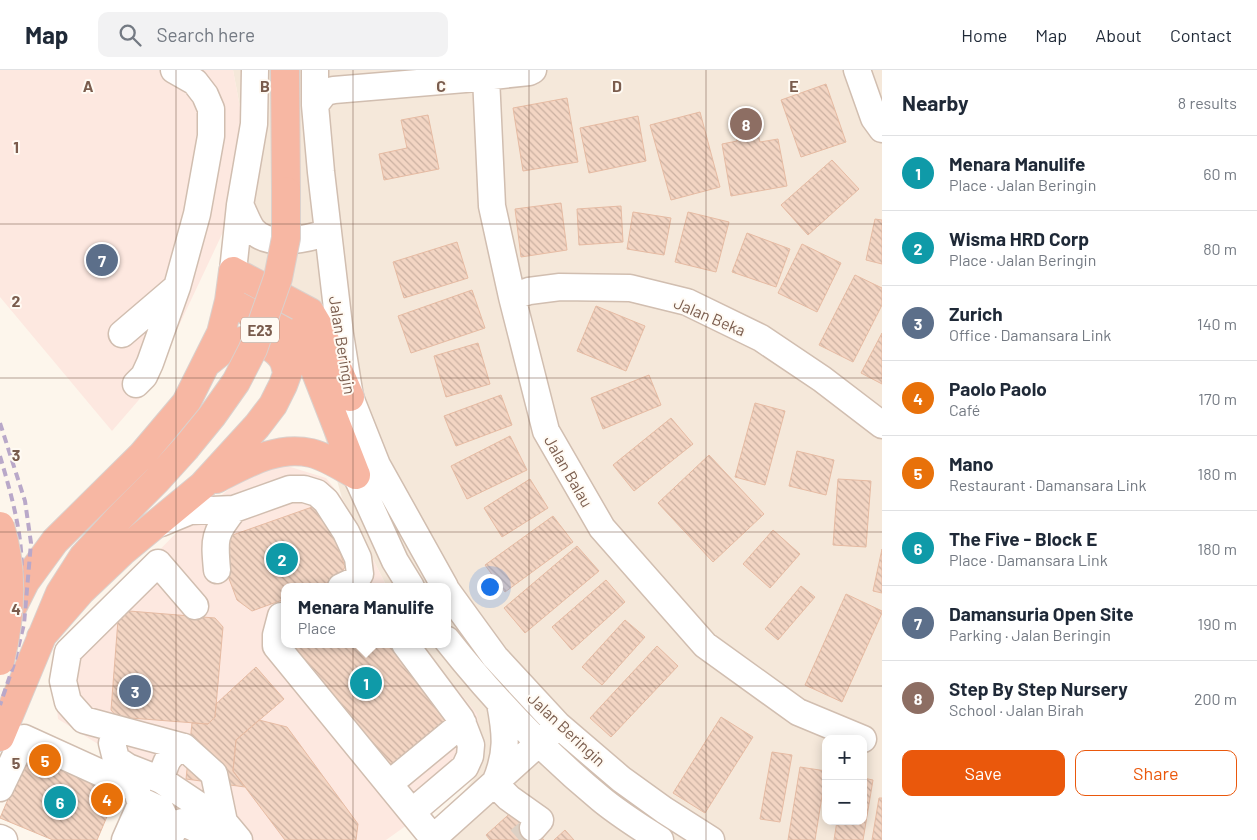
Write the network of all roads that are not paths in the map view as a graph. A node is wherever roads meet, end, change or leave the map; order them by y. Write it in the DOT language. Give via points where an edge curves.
graph roads {
  1 [pos="174,70"];
  2 [pos="241,70"];
  3 [pos="255,70"];
  4 [pos="285,70"];
  5 [pos="315,70"];
  6 [pos="325,70"];
  7 [pos="398,70"];
  8 [pos="533,70"];
  9 [pos="857,70"];
  10 [pos="486,77"];
  11 [pos="315,105"];
  12 [pos="254,124"];
  13 [pos="882,129"];
  14 [pos="321,172"];
  15 [pos="240,205"];
  16 [pos="319,235"];
  17 [pos="233,270"];
  18 [pos="177,287"];
  19 [pos="512,297"];
  20 [pos="229,301"];
  21 [pos="310,312"];
  22 [pos="122,334"];
  23 [pos="300,340"];
  24 [pos="207,363"];
  25 [pos="287,373"];
  26 [pos="136,384"];
  27 [pos="350,397"];
  28 [pos="882,425"];
  29 [pos="356,474"];
  30 [pos="203,485"];
  31 [pos="234,509"];
  32 [pos="378,522"];
  33 [pos="0,526"];
  34 [pos="153,527"];
  35 [pos="346,532"];
  36 [pos="217,570"];
  37 [pos="354,583"];
  38 [pos="409,583"];
  39 [pos="443,583"];
  40 [pos="451,597"];
  41 [pos="195,606"];
  42 [pos="276,615"];
  43 [pos="0,633"];
  44 [pos="41,637"];
  45 [pos="451,645"];
  46 [pos="408,648"];
  47 [pos="0,661"];
  48 [pos="500,703"];
  49 [pos="463,723"];
  50 [pos="558,725"];
  51 [pos="853,735"];
  52 [pos="144,736"];
  53 [pos="0,737"];
  54 [pos="867,741"];
  55 [pos="112,743"];
  56 [pos="539,744"];
  57 [pos="184,747"];
  58 [pos="882,747"];
  59 [pos="161,780"];
  60 [pos="389,784"];
  61 [pos="495,784"];
  62 [pos="0,788"];
  63 [pos="141,804"];
  64 [pos="412,812"];
  65 [pos="533,828"];
  66 [pos="226,834"];
  67 [pos="445,835"];
  68 [pos="0,838"];
  69 [pos="4,840"];
  70 [pos="125,840"];
  71 [pos="151,840"];
  72 [pos="169,840"];
  73 [pos="660,840"];
  74 [pos="711,840"];
  1 -- 18 [label="street" via="195,82 211,109 211,136 198,214"];
  2 -- 12 [label="street" via="252,101"];
  3 -- 12 [label="street"];
  4 -- 44 [label="highway, E23, bridge" via="286,238 278,278 254,349 212,416 84,558 60,593"];
  5 -- 11 [label="street, Jalan Beringin"];
  6 -- 7 [label="street" via="337,74"];
  8 -- 10 [label="street"];
  9 -- 13 [label="street" via="874,118"];
  10 -- 11 [label="street" via="334,90 325,92"];
  10 -- 19 [label="street, Jalan Balau" via="492,206"];
  11 -- 14 [label="street, Jalan Beringin"];
  12 -- 15 [label="street"];
  14 -- 16 [label="street, Jalan Beringin"];
  14 -- 27 [label="street, Jalan Beringin"];
  15 -- 16 [label="street" via="252,229 269,239 296,241"];
  15 -- 17 [label="street"];
  16 -- 21 [label="street, Jalan Beringin" via="317,290"];
  17 -- 20 [label="highway"];
  17 -- 21 [label="highway"];
  18 -- 22 [label="street"];
  18 -- 26 [label="street" via="150,363"];
  19 -- 28 [label="street, Jalan Beka" via="530,290 560,287 630,288 687,302 762,338"];
  19 -- 51 [label="street, Jalan Balau" via="546,431 602,528 705,645 798,712"];
  20 -- 23 [label="highway"];
  20 -- 24 [label="highway" via="221,333"];
  21 -- 23 [label="highway"];
  21 -- 27 [label="highway"];
  23 -- 25 [label="highway"];
  23 -- 29 [label="highway" via="306,347"];
  24 -- 25 [label="highway" via="238,342 255,341 271,347 282,358"];
  24 -- 43 [label="highway" via="186,403 166,429 55,541 25,582"];
  25 -- 30 [label="highway" via="273,405 258,426"];
  27 -- 39 [label="street, Jalan Beringin" via="377,465"];
  29 -- 30 [label="highway" via="312,453 287,450 258,458"];
  29 -- 32 [label="street"];
  30 -- 34 [label="highway"];
  31 -- 34 [label="street" via="190,511"];
  31 -- 35 [label="street" via="290,489 304,489 326,500"];
  31 -- 36 [label="street" via="217,533"];
  32 -- 35 [label="street"];
  32 -- 38 [label="street"];
  33 -- 47 [label="highway, bridge" via="10,587 9,617"];
  34 -- 44 [label="highway" via="82,590"];
  35 -- 37 [label="street" via="358,558 360,574"];
  40 -- 50 [label="street, Jalan Beringin" via="495,657"];
  41 -- 52 [label="street" via="158,563 68,652 63,681 68,702 84,720"];
  42 -- 60 [label="street" via="276,646"];
  44 -- 53 [label="highway, E23"];
  45 -- 48 [label="street, Jalan Beringin"];
  46 -- 49 [label="street"];
  48 -- 56 [label="street, Jalan Beringin"];
  48 -- 61 [label="street" via="506,732 504,760"];
  49 -- 60 [label="street"];
  49 -- 64 [label="street" via="471,745 465,767"];
  50 -- 56 [label="street"];
  50 -- 74 [label="street, Jalan Beringin" via="621,779"];
  52 -- 57 [label="street"];
  52 -- 59 [label="street"];
  54 -- 58 [label="street, Jalan Balau"];
  55 -- 59 [label="street" via="116,759"];
  56 -- 61 [label="street"];
  56 -- 73 [label="street, Jalan Beringin" via="601,799"];
  57 -- 59 [label="street" via="167,759"];
  57 -- 66 [label="street" via="214,774"];
  59 -- 66 [label="street"];
  60 -- 64 [label="street"];
  61 -- 65 [label="street" via="540,820"];
  61 -- 67 [label="street"];
  62 -- 63 [label="street" via="24,738 136,790"];
  63 -- 70 [label="street"];
  63 -- 71 [label="street" via="162,810"];
  64 -- 67 [label="street"];
  66 -- 72 [label="street" via="182,822 176,824"];
  68 -- 69 [label="street"];
}
